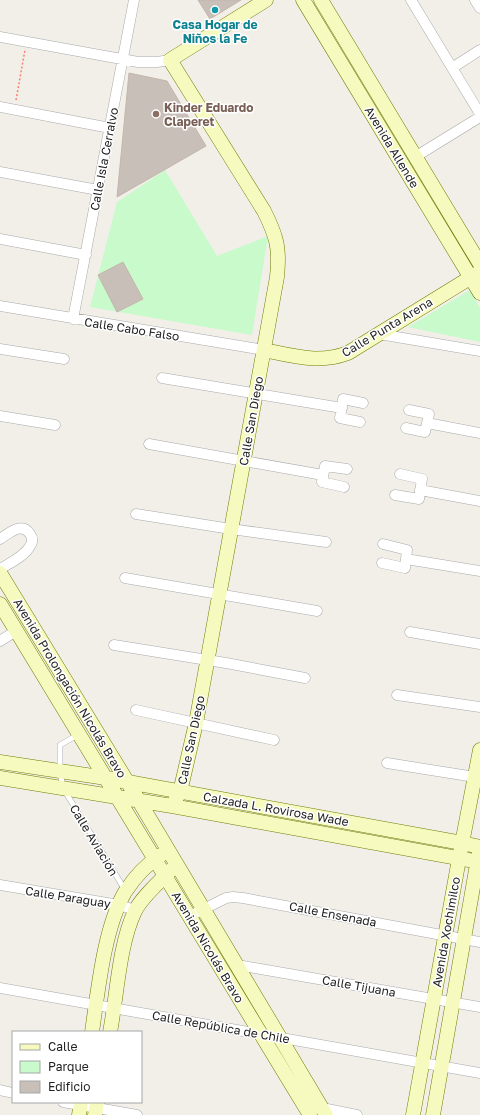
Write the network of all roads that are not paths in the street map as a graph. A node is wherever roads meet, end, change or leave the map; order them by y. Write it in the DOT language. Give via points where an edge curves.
graph roads {
  1 [pos="134,0"];
  2 [pos="266,0"];
  3 [pos="303,0"];
  4 [pos="321,0"];
  5 [pos="411,0"];
  6 [pos="475,0"];
  7 [pos="480,8"];
  8 [pos="0,37"];
  9 [pos="480,50"];
  10 [pos="123,60"];
  11 [pos="170,60"];
  12 [pos="452,68"];
  13 [pos="0,107"];
  14 [pos="480,114"];
  15 [pos="480,117"];
  16 [pos="110,128"];
  17 [pos="415,157"];
  18 [pos="0,172"];
  19 [pos="98,190"];
  20 [pos="0,239"];
  21 [pos="86,255"];
  22 [pos="480,264"];
  23 [pos="475,274"];
  24 [pos="480,293"];
  25 [pos="0,306"];
  26 [pos="73,319"];
  27 [pos="379,334"];
  28 [pos="0,349"];
  29 [pos="264,350"];
  30 [pos="480,351"];
  31 [pos="64,359"];
  32 [pos="162,378"];
  33 [pos="256,394"];
  34 [pos="363,403"];
  35 [pos="342,408"];
  36 [pos="410,410"];
  37 [pos="0,416"];
  38 [pos="360,422"];
  39 [pos="427,423"];
  40 [pos="55,425"];
  41 [pos="406,428"];
  42 [pos="480,433"];
  43 [pos="149,444"];
  44 [pos="243,461"];
  45 [pos="347,469"];
  46 [pos="323,474"];
  47 [pos="400,474"];
  48 [pos="344,487"];
  49 [pos="395,495"];
  50 [pos="419,495"];
  51 [pos="480,501"];
  52 [pos="136,514"];
  53 [pos="231,529"];
  54 [pos="0,539"];
  55 [pos="326,542"];
  56 [pos="383,544"];
  57 [pos="406,559"];
  58 [pos="382,563"];
  59 [pos="0,569"];
  60 [pos="480,571"];
  61 [pos="0,573"];
  62 [pos="125,578"];
  63 [pos="219,594"];
  64 [pos="0,604"];
  65 [pos="317,611"];
  66 [pos="16,630"];
  67 [pos="410,632"];
  68 [pos="0,641"];
  69 [pos="480,644"];
  70 [pos="114,646"];
  71 [pos="207,660"];
  72 [pos="305,678"];
  73 [pos="397,695"];
  74 [pos="480,707"];
  75 [pos="136,710"];
  76 [pos="196,724"];
  77 [pos="79,734"];
  78 [pos="274,740"];
  79 [pos="480,750"];
  80 [pos="0,762"];
  81 [pos="387,763"];
  82 [pos="60,772"];
  83 [pos="475,777"];
  84 [pos="0,778"];
  85 [pos="106,778"];
  86 [pos="128,783"];
  87 [pos="63,788"];
  88 [pos="180,792"];
  89 [pos="117,796"];
  90 [pos="138,801"];
  91 [pos="172,806"];
  92 [pos="462,843"];
  93 [pos="168,850"];
  94 [pos="479,855"];
  95 [pos="155,859"];
  96 [pos="459,859"];
  97 [pos="177,864"];
  98 [pos="165,876"];
  99 [pos="0,885"];
  100 [pos="126,891"];
  101 [pos="118,905"];
  102 [pos="203,909"];
  103 [pos="135,910"];
  104 [pos="190,916"];
  105 [pos="445,935"];
  106 [pos="464,939"];
  107 [pos="480,942"];
  108 [pos="238,965"];
  109 [pos="0,988"];
  110 [pos="434,999"];
  111 [pos="453,1002"];
  112 [pos="96,1005"];
  113 [pos="480,1007"];
  114 [pos="114,1008"];
  115 [pos="92,1031"];
  116 [pos="110,1031"];
  117 [pos="261,1033"];
  118 [pos="279,1037"];
  119 [pos="422,1062"];
  120 [pos="442,1066"];
  121 [pos="480,1073"];
  122 [pos="0,1090"];
  123 [pos="12,1093"];
  124 [pos="66,1103"];
  125 [pos="80,1107"];
  126 [pos="96,1108"];
  127 [pos="324,1112"];
  128 [pos="308,1114"];
  129 [pos="137,1115"];
  130 [pos="356,1115"];
  131 [pos="413,1115"];
  132 [pos="433,1115"];
  1 -- 10 [label="street, Calle Isla Cerralvo"];
  2 -- 11 [label="street"];
  3 -- 23 [label="street, Avenida Allende"];
  4 -- 17 [label="street, Avenida Allende"];
  5 -- 12 [label="street"];
  6 -- 7 [label="street"];
  8 -- 10 [label="street"];
  9 -- 12 [label="street"];
  10 -- 11 [label="street"];
  10 -- 16 [label="street, Calle Isla Cerralvo"];
  11 -- 29 [label="street, Calle San Diego" via="274,230 279,257"];
  12 -- 14 [label="street"];
  13 -- 16 [label="street"];
  15 -- 17 [label="street"];
  16 -- 19 [label="street, Calle Isla Cerralvo"];
  17 -- 22 [label="street, Avenida Allende"];
  18 -- 19 [label="street"];
  19 -- 21 [label="street, Calle Isla Cerralvo"];
  20 -- 21 [label="street"];
  21 -- 26 [label="street, Calle Isla Cerralvo"];
  23 -- 24 [label="street, Avenida Allende"];
  23 -- 27 [label="street, Calle Punta Arena"];
  25 -- 26 [label="street, Calle Cabo Falso"];
  26 -- 29 [label="street, Calle Cabo Falso"];
  27 -- 29 [label="street, Calle Punta Arena" via="348,353 320,360"];
  27 -- 30 [label="street"];
  28 -- 31 [label="street"];
  29 -- 33 [label="street, Calle San Diego"];
  32 -- 33 [label="street"];
  33 -- 35 [label="street"];
  33 -- 44 [label="street, Calle San Diego"];
  34 -- 35 [label="street" via="343,399"];
  35 -- 38 [label="street" via="340,418"];
  36 -- 39 [label="street" via="429,414"];
  37 -- 40 [label="street"];
  39 -- 41 [label="street" via="426,432"];
  39 -- 42 [label="street"];
  43 -- 44 [label="street"];
  44 -- 46 [label="street"];
  44 -- 53 [label="street, Calle San Diego"];
  45 -- 46 [label="street"];
  46 -- 48 [label="street"];
  47 -- 50 [label="street" via="422,479"];
  49 -- 50 [label="street"];
  50 -- 51 [label="street"];
  52 -- 53 [label="street"];
  53 -- 55 [label="street"];
  53 -- 63 [label="street, Calle San Diego"];
  54 -- 59 [label="street" via="12,530 23,528 32,536 30,547 25,553"];
  56 -- 57 [label="street" via="407,550"];
  57 -- 58 [label="street" via="405,568"];
  57 -- 60 [label="street"];
  61 -- 86 [label="street, Avenida Prolongación Nicolás Bravo"];
  62 -- 63 [label="street"];
  63 -- 65 [label="street"];
  63 -- 71 [label="street, Calle San Diego"];
  64 -- 66 [label="street, Avenida Prolongación Nicolás Bravo"];
  66 -- 68 [label="street"];
  66 -- 77 [label="street, Avenida Prolongación Nicolás Bravo"];
  67 -- 69 [label="street"];
  70 -- 71 [label="street"];
  71 -- 72 [label="street"];
  71 -- 76 [label="street, Calle San Diego"];
  73 -- 74 [label="street"];
  75 -- 76 [label="street"];
  76 -- 78 [label="street"];
  76 -- 88 [label="street, Calle San Diego"];
  77 -- 82 [label="lane" via="60,745"];
  77 -- 85 [label="street, Avenida Prolongación Nicolás Bravo"];
  79 -- 83 [label="street, Avenida Xochimilco"];
  80 -- 82 [label="street, Calzada L. Rovirosa Wade"];
  81 -- 83 [label="street"];
  82 -- 85 [label="street, Calzada L. Rovirosa Wade"];
  82 -- 87 [label="lane"];
  83 -- 92 [label="street, Avenida Xochimilco"];
  84 -- 87 [label="street, Calzada L. Rovirosa Wade"];
  85 -- 86 [label="street, Calzada L. Rovirosa Wade"];
  85 -- 89 [label="street, Avenida Nicolás Bravo"];
  86 -- 88 [label="street, Calzada L. Rovirosa Wade"];
  86 -- 90 [label="street, Avenida Nicolás Bravo"];
  87 -- 89 [label="street, Calzada L. Rovirosa Wade"];
  87 -- 100 [label="lane, Calle Aviación"];
  88 -- 91 [label="street, Calle San Diego"];
  88 -- 92 [label="street, Calzada L. Rovirosa Wade"];
  89 -- 90 [label="street, Calzada L. Rovirosa Wade"];
  89 -- 95 [label="street, Avenida Nicolás Bravo"];
  90 -- 91 [label="street, Calzada L. Rovirosa Wade"];
  90 -- 93 [label="street, Avenida Nicolás Bravo"];
  91 -- 96 [label="street, Calzada L. Rovirosa Wade"];
  92 -- 94 [label="street, Calzada L. Rovirosa Wade"];
  92 -- 96 [label="street, Avenida Xochimilco"];
  93 -- 95 [label="street"];
  93 -- 97 [label="street, Avenida Nicolás Bravo"];
  94 -- 96 [label="street, Calzada L. Rovirosa Wade"];
  94 -- 106 [label="street, Avenida Xochimilco"];
  95 -- 98 [label="street, Avenida Nicolás Bravo"];
  95 -- 100 [label="street" via="140,872"];
  96 -- 105 [label="street, Avenida Xochimilco"];
  97 -- 98 [label="street"];
  97 -- 102 [label="street, Avenida Nicolás Bravo"];
  98 -- 103 [label="street"];
  98 -- 104 [label="street, Avenida Nicolás Bravo"];
  99 -- 101 [label="street, Calle Paraguay"];
  100 -- 101 [label="street"];
  101 -- 103 [label="street, Calle Paraguay"];
  101 -- 112 [label="street" via="104,957"];
  102 -- 104 [label="street, Calle Ensenada"];
  102 -- 105 [label="street, Calle Ensenada" via="226,898 243,898"];
  102 -- 108 [label="street, Avenida Nicolás Bravo"];
  103 -- 114 [label="street" via="121,961"];
  104 -- 117 [label="street, Avenida Nicolás Bravo"];
  105 -- 106 [label="street, Calle Ensenada"];
  105 -- 110 [label="street, Avenida Xochimilco"];
  106 -- 107 [label="street, Calle Ensenada"];
  106 -- 111 [label="street, Avenida Xochimilco"];
  108 -- 110 [label="street, Calle Tijuana"];
  108 -- 118 [label="street, Avenida Nicolás Bravo"];
  109 -- 112 [label="street, Calle República de Chile"];
  110 -- 111 [label="street, Calle Tijuana"];
  110 -- 119 [label="street, Avenida Xochimilco"];
  111 -- 113 [label="street, Calle Tijuana"];
  111 -- 120 [label="street, Avenida Xochimilco"];
  112 -- 114 [label="street, Calle República de Chile"];
  112 -- 115 [label="street"];
  114 -- 116 [label="street"];
  114 -- 117 [label="street, Calle República de Chile"];
  117 -- 118 [label="street, Calle República de Chile"];
  117 -- 128 [label="street, Avenida Nicolás Bravo"];
  118 -- 119 [label="street, Calle República de Chile"];
  118 -- 127 [label="street, Avenida Nicolás Bravo"];
  119 -- 120 [label="street, Calle República de Chile"];
  119 -- 131 [label="street, Avenida Xochimilco"];
  120 -- 121 [label="street, Calle República de Chile"];
  120 -- 132 [label="street, Avenida Xochimilco"];
  122 -- 123 [label="street"];
  124 -- 125 [label="street"];
  125 -- 126 [label="street"];
  126 -- 129 [label="street"];
  127 -- 130 [label="street"];
}
